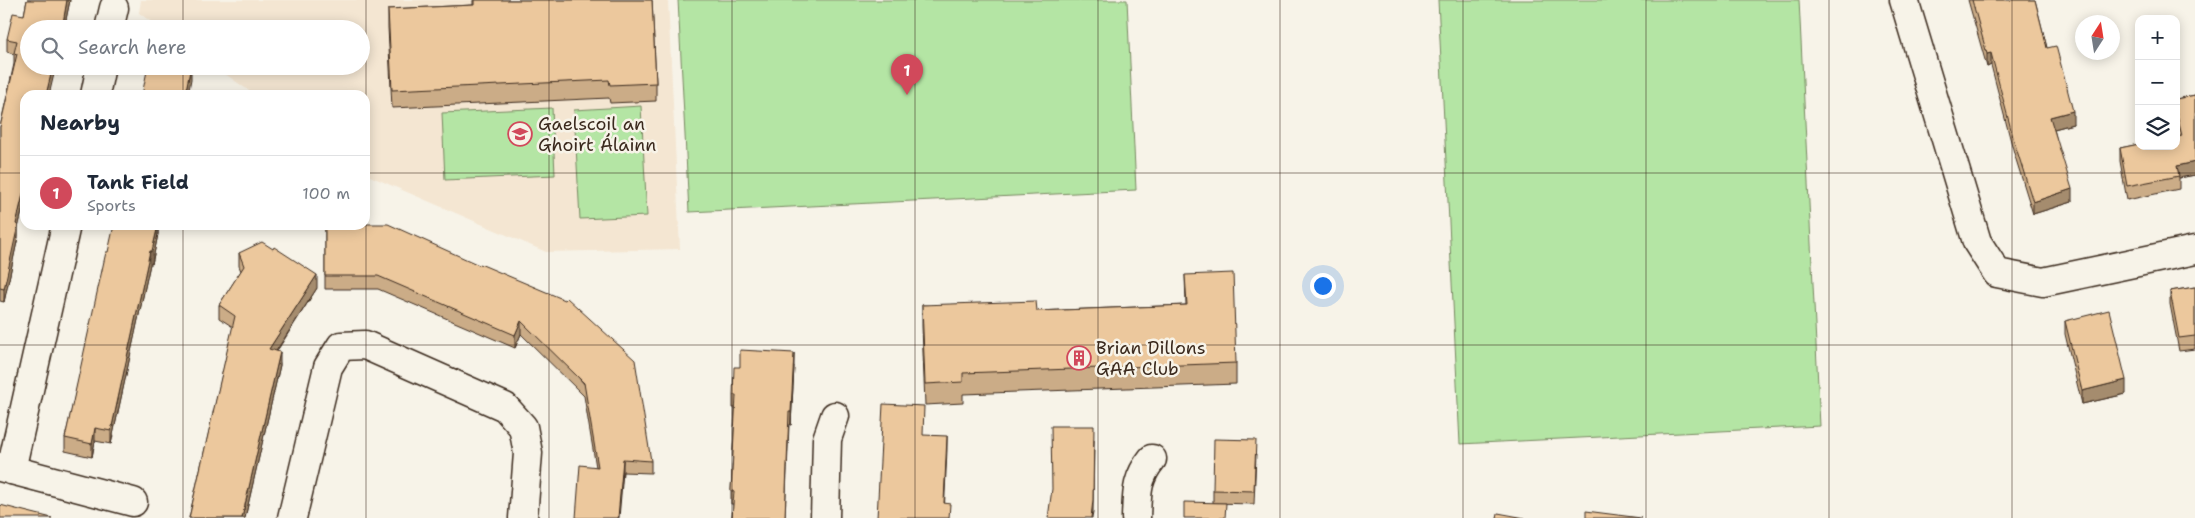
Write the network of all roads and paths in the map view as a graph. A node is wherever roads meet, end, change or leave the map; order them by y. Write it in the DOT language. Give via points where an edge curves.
graph roads {
  1 [pos="1904,0"];
  2 [pos="99,75"];
  3 [pos="96,90"];
  4 [pos="65,230"];
  5 [pos="2195,250"];
  6 [pos="835,416"];
  7 [pos="1152,459"];
  8 [pos="5,468"];
  9 [pos="133,502"];
  10 [pos="292,518"];
  11 [pos="522,518"];
  12 [pos="825,518"];
  13 [pos="1136,518"];
  1 -- 5 [label="street" via="1977,242 1997,274 2043,282"];
  2 -- 3 [label="street"];
  4 -- 8 [label="street"];
  6 -- 12 [label="street" via="827,439"];
  7 -- 13 [label="street" via="1138,483"];
  8 -- 9 [label="street"];
  10 -- 11 [label="street" via="328,367 341,346 366,345 505,408 523,427 528,453"];
}
